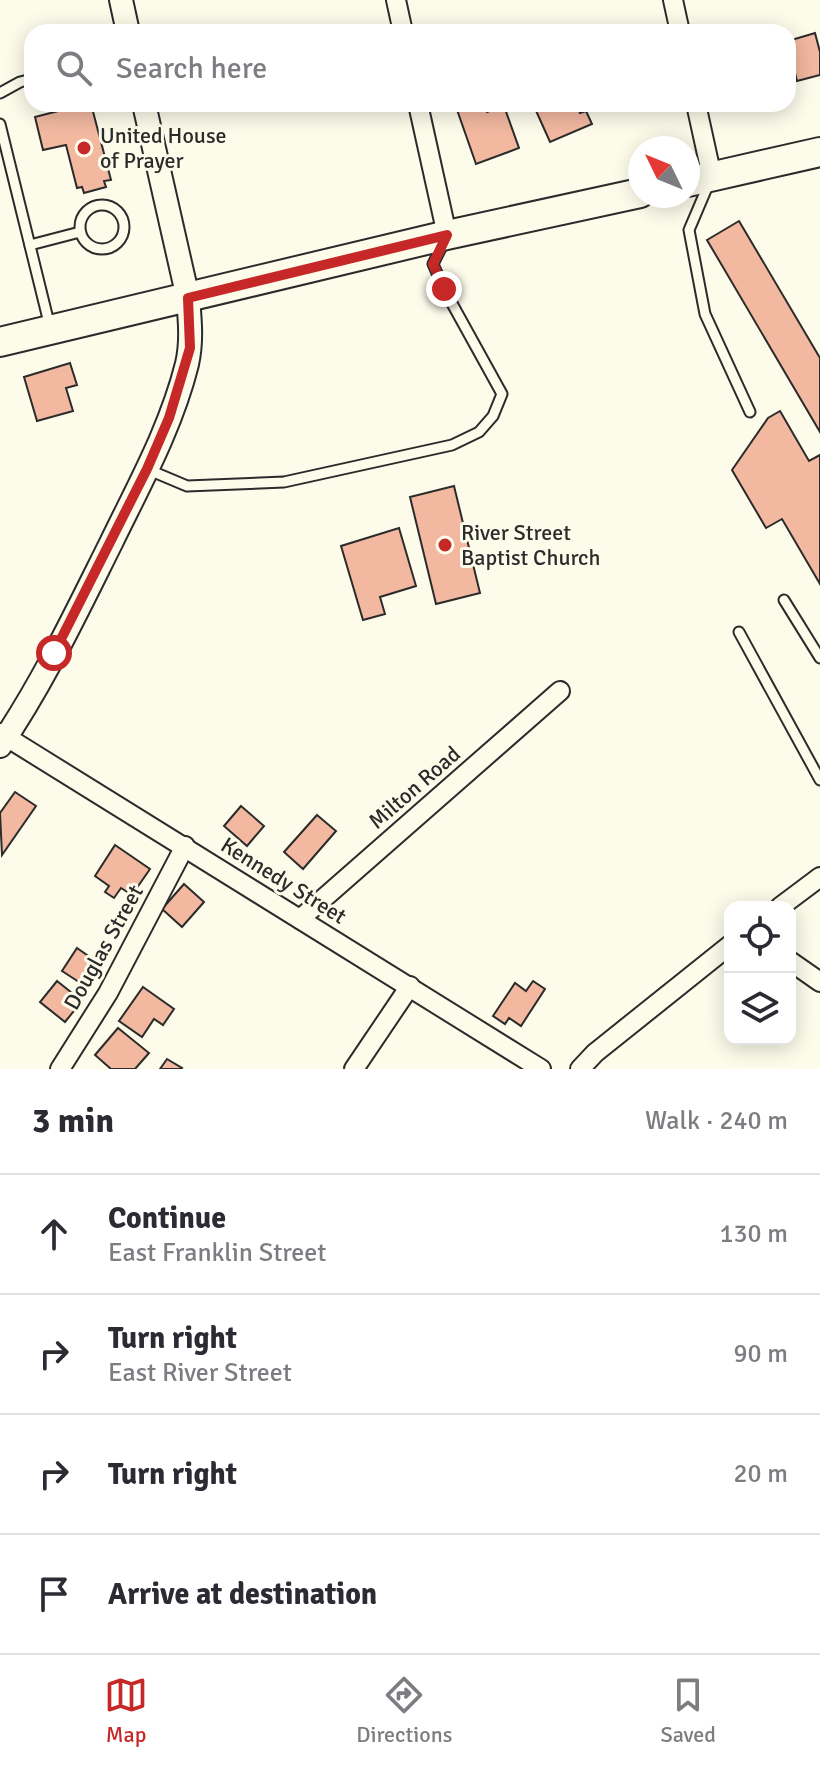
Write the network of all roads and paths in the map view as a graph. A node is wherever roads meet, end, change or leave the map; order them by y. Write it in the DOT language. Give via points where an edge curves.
graph roads {
  1 [pos="121,0"];
  2 [pos="396,0"];
  3 [pos="673,0"];
  4 [pos="126,24"];
  5 [pos="401,24"];
  6 [pos="678,24"];
  7 [pos="24,81"];
  8 [pos="0,93"];
  9 [pos="146,112"];
  10 [pos="420,112"];
  11 [pos="696,112"];
  12 [pos="0,124"];
  13 [pos="698,136"];
  14 [pos="820,152"];
  15 [pos="700,179"];
  16 [pos="628,196"];
  17 [pos="694,208"];
  18 [pos="80,232"];
  19 [pos="447,235"];
  20 [pos="30,245"];
  21 [pos="188,298"];
  22 [pos="50,331"];
  23 [pos="0,342"];
  24 [pos="750,412"];
  25 [pos="147,469"];
  26 [pos="784,600"];
  27 [pos="739,632"];
  28 [pos="820,658"];
  29 [pos="560,691"];
  30 [pos="2,738"];
  31 [pos="820,780"];
  32 [pos="185,846"];
  33 [pos="820,877"];
  34 [pos="788,901"];
  35 [pos="300,919"];
  36 [pos="724,950"];
  37 [pos="796,965"];
  38 [pos="820,982"];
  39 [pos="410,986"];
  40 [pos="60,1069"];
  41 [pos="354,1069"];
  42 [pos="541,1069"];
  43 [pos="580,1069"];
  1 -- 4 [label="street"];
  2 -- 5 [label="street"];
  3 -- 6 [label="street"];
  7 -- 8 [label="lane"];
  9 -- 21 [label="street"];
  10 -- 19 [label="street"];
  11 -- 13 [label="street"];
  12 -- 20 [label="lane"];
  14 -- 15 [label="main road"];
  16 -- 19 [label="main road"];
  17 -- 24 [label="lane" via="689,230 705,314"];
  18 -- 18 [label="lane" via="94,248 108,248 120,239 124,224 116,211 101,205 82,217"];
  18 -- 20 [label="lane"];
  19 -- 21 [label="main road"];
  19 -- 25 [label="lane" via="433,264 502,394 479,432 452,445 284,482 187,486"];
  20 -- 22 [label="lane"];
  21 -- 22 [label="main road"];
  21 -- 25 [label="street" via="186,367"];
  22 -- 23 [label="main road"];
  25 -- 30 [label="street" via="54,653"];
  26 -- 28 [label="lane"];
  27 -- 31 [label="lane"];
  29 -- 35 [label="street, Milton Road"];
  30 -- 32 [label="street, Kennedy Street"];
  32 -- 35 [label="street, Kennedy Street"];
  32 -- 40 [label="street, Douglas Street" via="108,993"];
  33 -- 34 [label="street"];
  35 -- 39 [label="street, Kennedy Street"];
  36 -- 43 [label="street"];
  37 -- 38 [label="street"];
  39 -- 41 [label="street"];
  39 -- 42 [label="street, Kennedy Street"];
}
